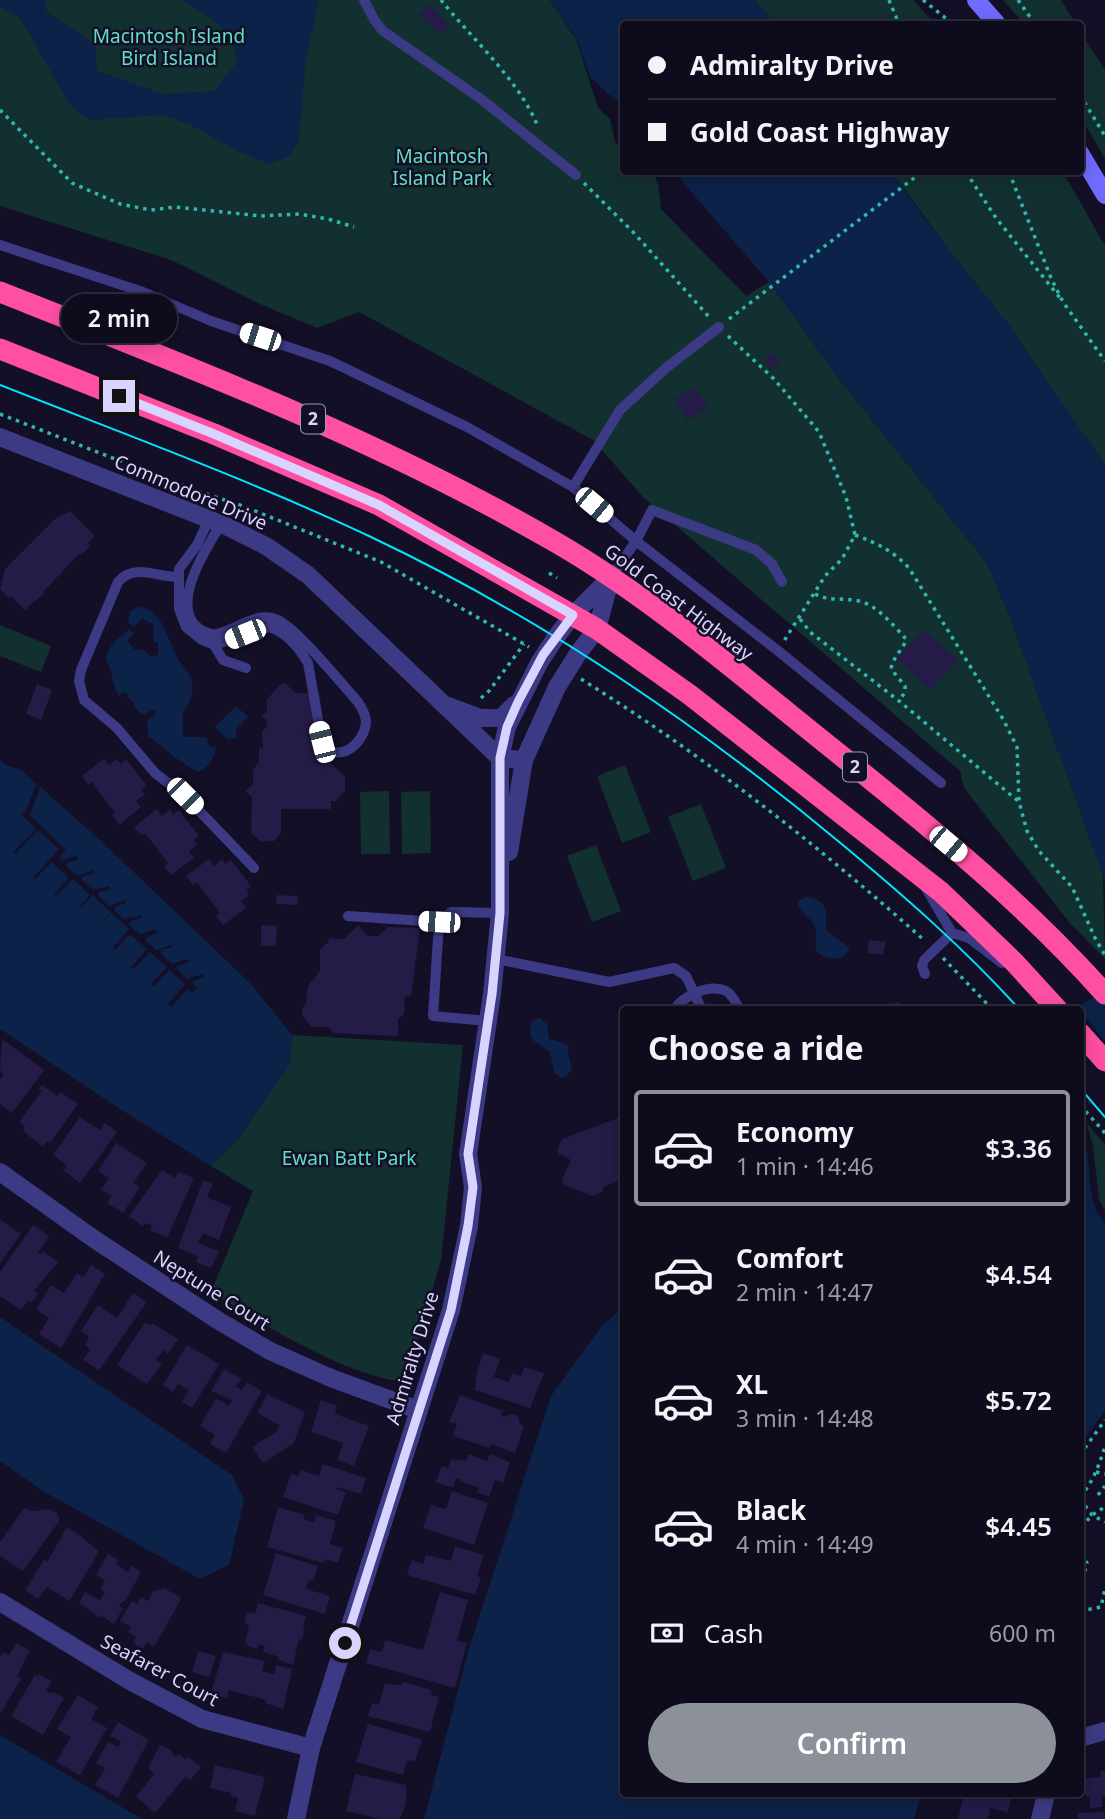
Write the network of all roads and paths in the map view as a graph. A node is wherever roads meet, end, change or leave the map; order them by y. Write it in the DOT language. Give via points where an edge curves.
graph roads {
  1 [pos="365,0"];
  2 [pos="441,0"];
  3 [pos="888,0"];
  4 [pos="923,0"];
  5 [pos="976,0"];
  6 [pos="1018,0"];
  7 [pos="898,21"];
  8 [pos="949,21"];
  9 [pos="994,21"];
  10 [pos="1033,21"];
  11 [pos="1084,101"];
  12 [pos="0,110"];
  13 [pos="539,131"];
  14 [pos="1105,136"];
  15 [pos="1084,160"];
  16 [pos="576,175"];
  17 [pos="918,175"];
  18 [pos="968,175"];
  19 [pos="1010,175"];
  20 [pos="1105,195"];
  21 [pos="354,227"];
  22 [pos="0,245"];
  23 [pos="0,292"];
  24 [pos="1063,302"];
  25 [pos="719,327"];
  26 [pos="0,349"];
  27 [pos="1105,361"];
  28 [pos="0,437"];
  29 [pos="573,487"];
  30 [pos="215,522"];
  31 [pos="855,535"];
  32 [pos="636,541"];
  33 [pos="549,573"];
  34 [pos="177,577"];
  35 [pos="611,577"];
  36 [pos="556,578"];
  37 [pos="782,582"];
  38 [pos="815,594"];
  39 [pos="573,615"];
  40 [pos="800,619"];
  41 [pos="597,629"];
  42 [pos="524,644"];
  43 [pos="214,645"];
  44 [pos="777,650"];
  45 [pos="246,668"];
  46 [pos="481,698"];
  47 [pos="899,701"];
  48 [pos="439,702"];
  49 [pos="518,702"];
  50 [pos="500,758"];
  51 [pos="524,761"];
  52 [pos="940,783"];
  53 [pos="1020,802"];
  54 [pos="254,868"];
  55 [pos="918,876"];
  56 [pos="500,905"];
  57 [pos="348,916"];
  58 [pos="439,922"];
  59 [pos="952,933"];
  60 [pos="1105,955"];
  61 [pos="496,959"];
  62 [pos="1015,963"];
  63 [pos="925,974"];
  64 [pos="695,993"];
  65 [pos="1105,994"];
  66 [pos="677,1006"];
  67 [pos="700,1006"];
  68 [pos="738,1006"];
  69 [pos="1054,1006"];
  70 [pos="488,1021"];
  71 [pos="1084,1037"];
  72 [pos="1105,1061"];
  73 [pos="1084,1109"];
  74 [pos="1105,1133"];
  75 [pos="0,1172"];
  76 [pos="418,1410"];
  77 [pos="1105,1420"];
  78 [pos="1105,1447"];
  79 [pos="1084,1449"];
  80 [pos="1097,1472"];
  81 [pos="1105,1474"];
  82 [pos="1105,1486"];
  83 [pos="1084,1493"];
  84 [pos="1098,1495"];
  85 [pos="1084,1504"];
  86 [pos="1105,1507"];
  87 [pos="1092,1515"];
  88 [pos="1105,1522"];
  89 [pos="1084,1526"];
  90 [pos="1084,1552"];
  91 [pos="1084,1559"];
  92 [pos="1084,1565"];
  93 [pos="1084,1574"];
  94 [pos="1105,1589"];
  95 [pos="0,1602"];
  96 [pos="1103,1608"];
  97 [pos="1084,1610"];
  98 [pos="1105,1731"];
  99 [pos="1084,1737"];
  100 [pos="311,1748"];
  101 [pos="1045,1797"];
  102 [pos="296,1819"];
  103 [pos="1040,1819"];
  1 -- 16 [label="lane" via="383,32 492,107"];
  2 -- 13 [label="path" via="502,71"];
  3 -- 7 [label="path"];
  4 -- 8 [label="path"];
  5 -- 9 [label="street"];
  6 -- 10 [label="path"];
  11 -- 14 [label="path"];
  12 -- 21 [label="path" via="72,183 120,204 151,210 175,207 261,216 299,214"];
  15 -- 20 [label="street"];
  16 -- 25 [label="path"];
  17 -- 25 [label="path"];
  18 -- 24 [label="path"];
  19 -- 24 [label="path"];
  22 -- 29 [label="lane" via="330,361 467,427"];
  23 -- 35 [label="highway, Gold Coast Highway / 2" via="347,434 467,494"];
  24 -- 27 [label="path"];
  25 -- 29 [label="lane" via="620,411"];
  25 -- 31 [label="path" via="819,432 846,497"];
  26 -- 39 [label="highway, 2" via="379,505"];
  28 -- 30 [label="street, Commodore Drive"];
  29 -- 32 [label="lane"];
  30 -- 34 [label="lane" via="183,561"];
  30 -- 43 [label="lane" via="187,604 196,626 209,634 271,618 288,626 364,712 366,722 357,742 341,753 327,750 308,663 277,629 269,626"];
  30 -- 48 [label="street, Commodore Drive" via="266,545 308,575"];
  31 -- 38 [label="path"];
  31 -- 53 [label="path" via="895,553 909,568 968,660 1017,747"];
  32 -- 35 [label="lane"];
  32 -- 37 [label="lane" via="652,510 756,550 772,564"];
  32 -- 44 [label="lane"];
  33 -- 36 [label="path"];
  34 -- 43 [label="lane" via="179,608 186,627"];
  34 -- 54 [label="lane" via="135,571 122,576 81,670 81,693 155,773 185,796"];
  35 -- 39 [label="street, Admiralty Drive"];
  35 -- 41 [label="street"];
  35 -- 65 [label="highway, Gold Coast Highway / 2" via="897,800 995,885"];
  38 -- 40 [label="path"];
  38 -- 47 [label="path" via="825,600 860,601 906,639 891,669 905,686"];
  39 -- 41 [label="highway, 2"];
  39 -- 49 [label="street, Admiralty Drive" via="543,655"];
  40 -- 44 [label="path"];
  40 -- 47 [label="path" via="810,632"];
  41 -- 51 [label="street, Admiralty Drive" via="556,687"];
  41 -- 55 [label="highway, 2" via="690,695"];
  42 -- 46 [label="path"];
  43 -- 45 [label="lane" via="223,660"];
  44 -- 52 [label="lane"];
  47 -- 53 [label="path"];
  48 -- 49 [label="street" via="480,719 501,718"];
  48 -- 50 [label="street, Commodore Drive"];
  49 -- 50 [label="street, Admiralty Drive"];
  50 -- 51 [label="street"];
  50 -- 56 [label="street, Admiralty Drive"];
  51 -- 56 [label="street, Admiralty Drive"];
  53 -- 60 [label="path" via="1027,831 1072,887"];
  55 -- 59 [label="lane"];
  55 -- 62 [label="highway, 2"];
  56 -- 58 [label="lane" via="451,912"];
  56 -- 61 [label="street, Admiralty Drive"];
  57 -- 58 [label="lane"];
  58 -- 70 [label="lane" via="433,1016"];
  59 -- 62 [label="lane" via="969,938 1000,963"];
  59 -- 63 [label="lane" via="924,960"];
  61 -- 64 [label="lane" via="609,982 674,968 686,976"];
  61 -- 70 [label="street, Admiralty Drive"];
  62 -- 69 [label="highway, 2"];
  64 -- 66 [label="lane"];
  64 -- 67 [label="lane"];
  64 -- 68 [label="lane" via="721,990"];
  70 -- 76 [label="street, Admiralty Drive" via="468,1154 473,1187 468,1226 451,1310"];
  71 -- 72 [label="highway"];
  73 -- 74 [label="path"];
  75 -- 76 [label="street, Neptune Court" via="162,1284 270,1351"];
  76 -- 100 [label="street, Admiralty Drive"];
  77 -- 79 [label="path"];
  78 -- 80 [label="path"];
  80 -- 81 [label="path"];
  80 -- 83 [label="path"];
  82 -- 84 [label="path"];
  85 -- 87 [label="path"];
  86 -- 87 [label="path"];
  87 -- 88 [label="path"];
  87 -- 89 [label="path"];
  90 -- 91 [label="path"];
  91 -- 92 [label="path"];
  91 -- 93 [label="path"];
  94 -- 96 [label="path"];
  95 -- 100 [label="street, Seafarer Court" via="202,1720"];
  96 -- 97 [label="path"];
  98 -- 99 [label="street"];
  100 -- 102 [label="street, Admiralty Drive"];
  101 -- 103 [label="street"];
}
